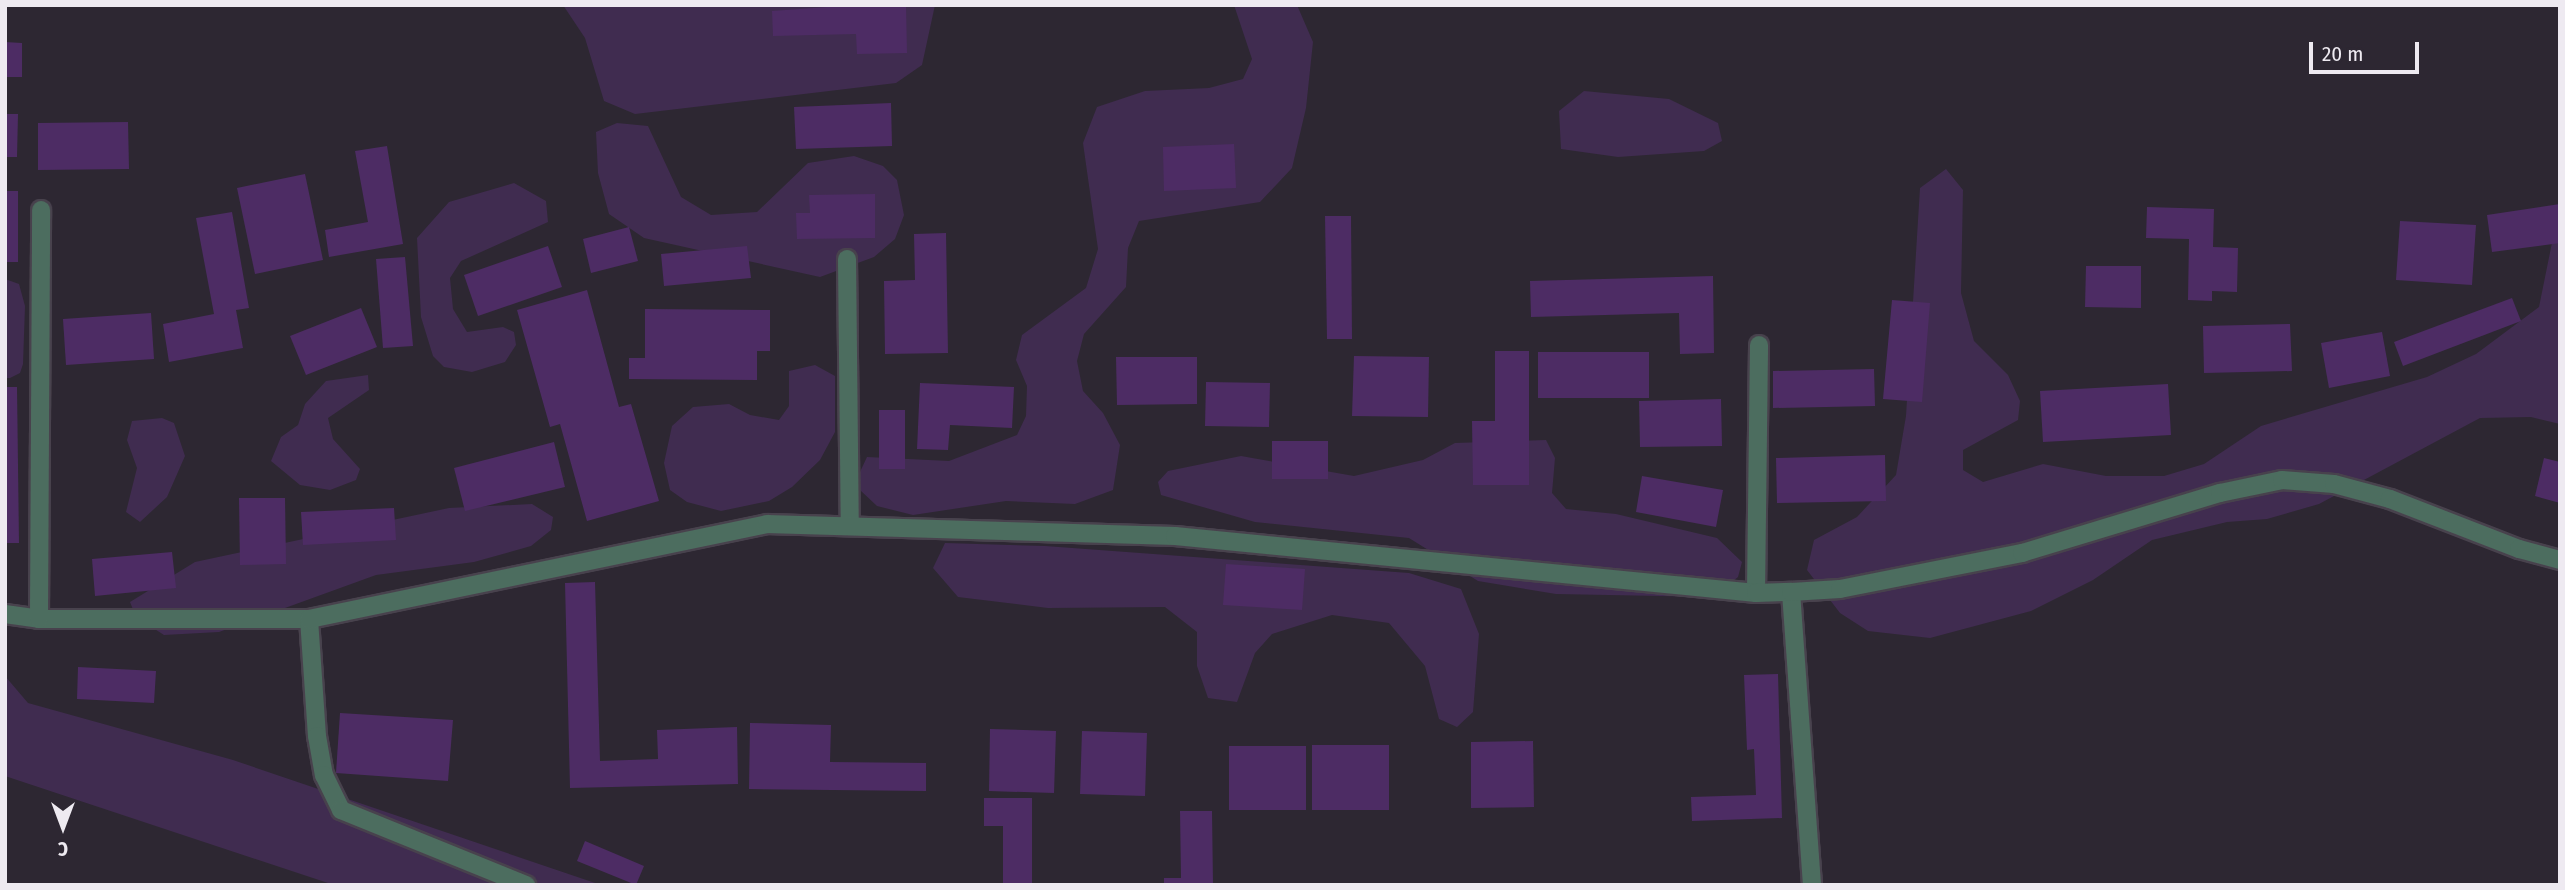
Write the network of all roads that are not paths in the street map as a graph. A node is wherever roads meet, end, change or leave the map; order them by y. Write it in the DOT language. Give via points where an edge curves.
graph roads {
  1 [pos="41,210"];
  2 [pos="848,259"];
  3 [pos="1759,345"];
  4 [pos="850,524"];
  5 [pos="2560,560"];
  6 [pos="1791,592"];
  7 [pos="1756,593"];
  8 [pos="5,614"];
  9 [pos="39,619"];
  10 [pos="309,620"];
  11 [pos="526,885"];
  12 [pos="1812,885"];
  1 -- 9 [label="lane"];
  2 -- 4 [label="lane"];
  3 -- 7 [label="lane"];
  4 -- 7 [label="lane" via="1175,537"];
  4 -- 10 [label="lane" via="767,524"];
  5 -- 6 [label="lane" via="2390,499 2334,484 2282,480 2220,493 2022,553 1840,589"];
  6 -- 7 [label="lane"];
  6 -- 12 [label="lane"];
  8 -- 9 [label="lane"];
  9 -- 10 [label="lane"];
  10 -- 11 [label="lane" via="317,736 324,775 341,810"];
}
